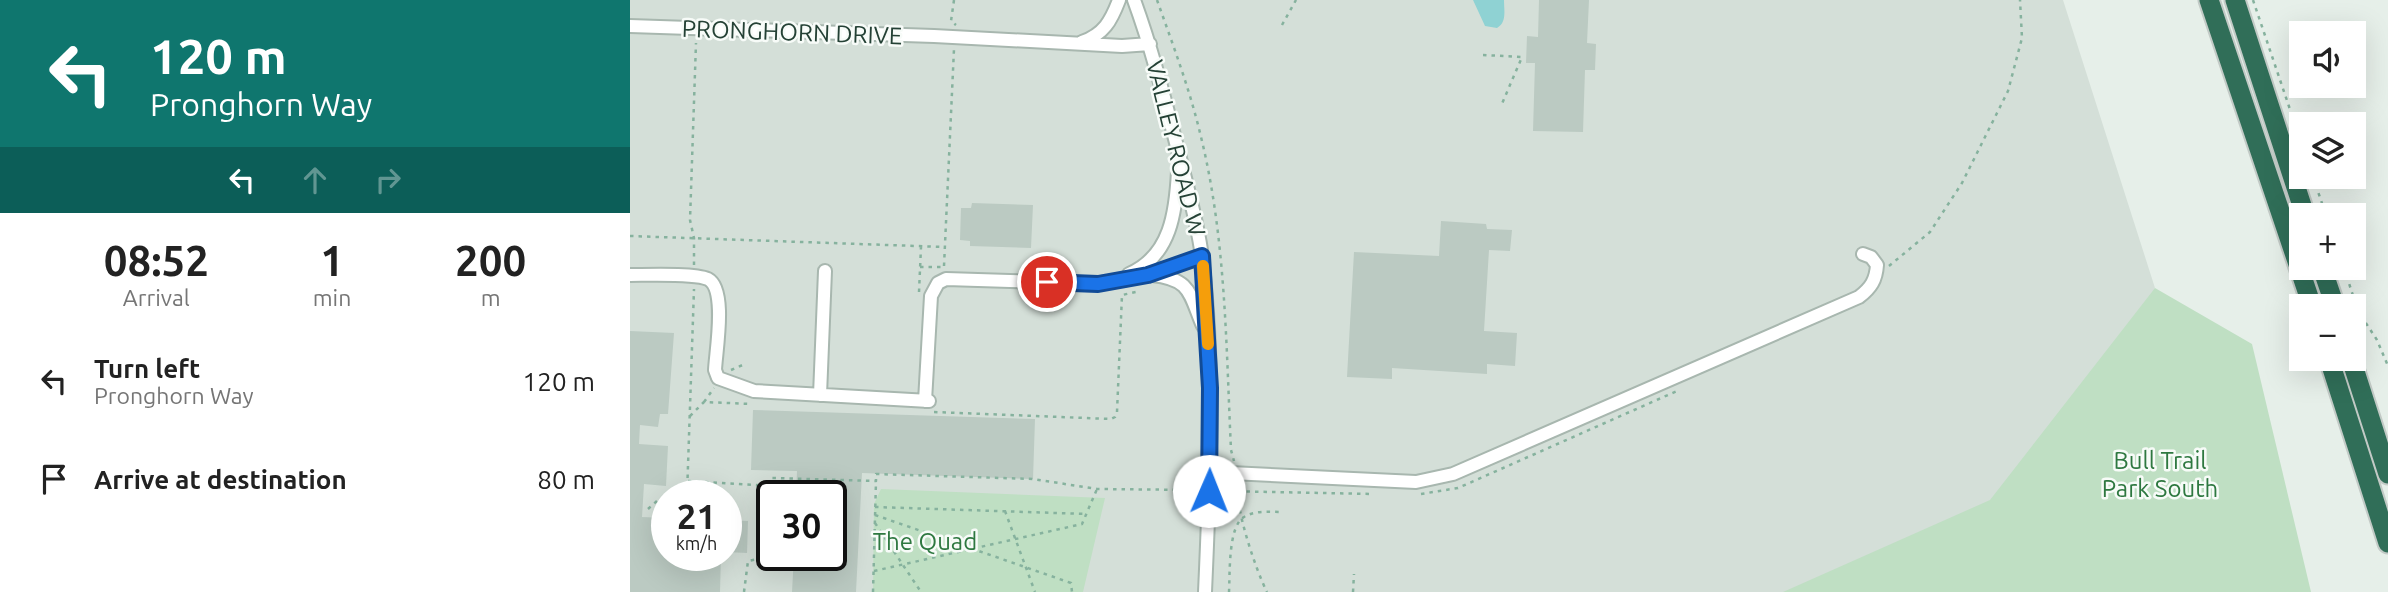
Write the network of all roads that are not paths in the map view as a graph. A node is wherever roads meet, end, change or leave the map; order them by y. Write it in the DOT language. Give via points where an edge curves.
graph roads {
  1 [pos="1119,0"];
  2 [pos="1134,0"];
  3 [pos="2201,0"];
  4 [pos="2209,0"];
  5 [pos="2235,0"];
  6 [pos="630,26"];
  7 [pos="1076,44"];
  8 [pos="1150,44"];
  9 [pos="2243,96"];
  10 [pos="1179,157"];
  11 [pos="2301,203"];
  12 [pos="1863,254"];
  13 [pos="1202,256"];
  14 [pos="825,271"];
  15 [pos="630,275"];
  16 [pos="1148,275"];
  17 [pos="1114,280"];
  18 [pos="2308,294"];
  19 [pos="1208,336"];
  20 [pos="2333,371"];
  21 [pos="2355,371"];
  22 [pos="820,395"];
  23 [pos="1210,472"];
  24 [pos="2388,474"];
  25 [pos="2388,543"];
  26 [pos="1205,592"];
  1 -- 7 [label="street" via="1107,27 1098,36"];
  2 -- 8 [label="street, VALLEY ROAD W"];
  3 -- 9 [label="highway"];
  4 -- 9 [label="highway"];
  5 -- 11 [label="highway"];
  6 -- 7 [label="street, PRONGHORN DRIVE" via="955,31"];
  7 -- 8 [label="street, PRONGHORN DRIVE"];
  8 -- 10 [label="street, VALLEY ROAD W"];
  9 -- 18 [label="highway"];
  10 -- 13 [label="street, VALLEY ROAD W"];
  10 -- 17 [label="street" via="1176,209 1166,239 1149,263"];
  12 -- 23 [label="street" via="1877,265 1876,277 1858,297 1453,474 1416,482"];
  13 -- 16 [label="street"];
  13 -- 19 [label="street, VALLEY ROAD W"];
  14 -- 22 [label="street"];
  15 -- 22 [label="street" via="706,278 714,283 719,300 718,378 754,391"];
  16 -- 17 [label="street"];
  16 -- 19 [label="street" via="1182,282"];
  17 -- 22 [label="street" via="1098,284 944,280 931,296 927,404"];
  19 -- 23 [label="street, VALLEY ROAD W"];
  20 -- 25 [label="highway"];
  21 -- 24 [label="highway"];
  23 -- 26 [label="street, VALLEY ROAD W"];
}
